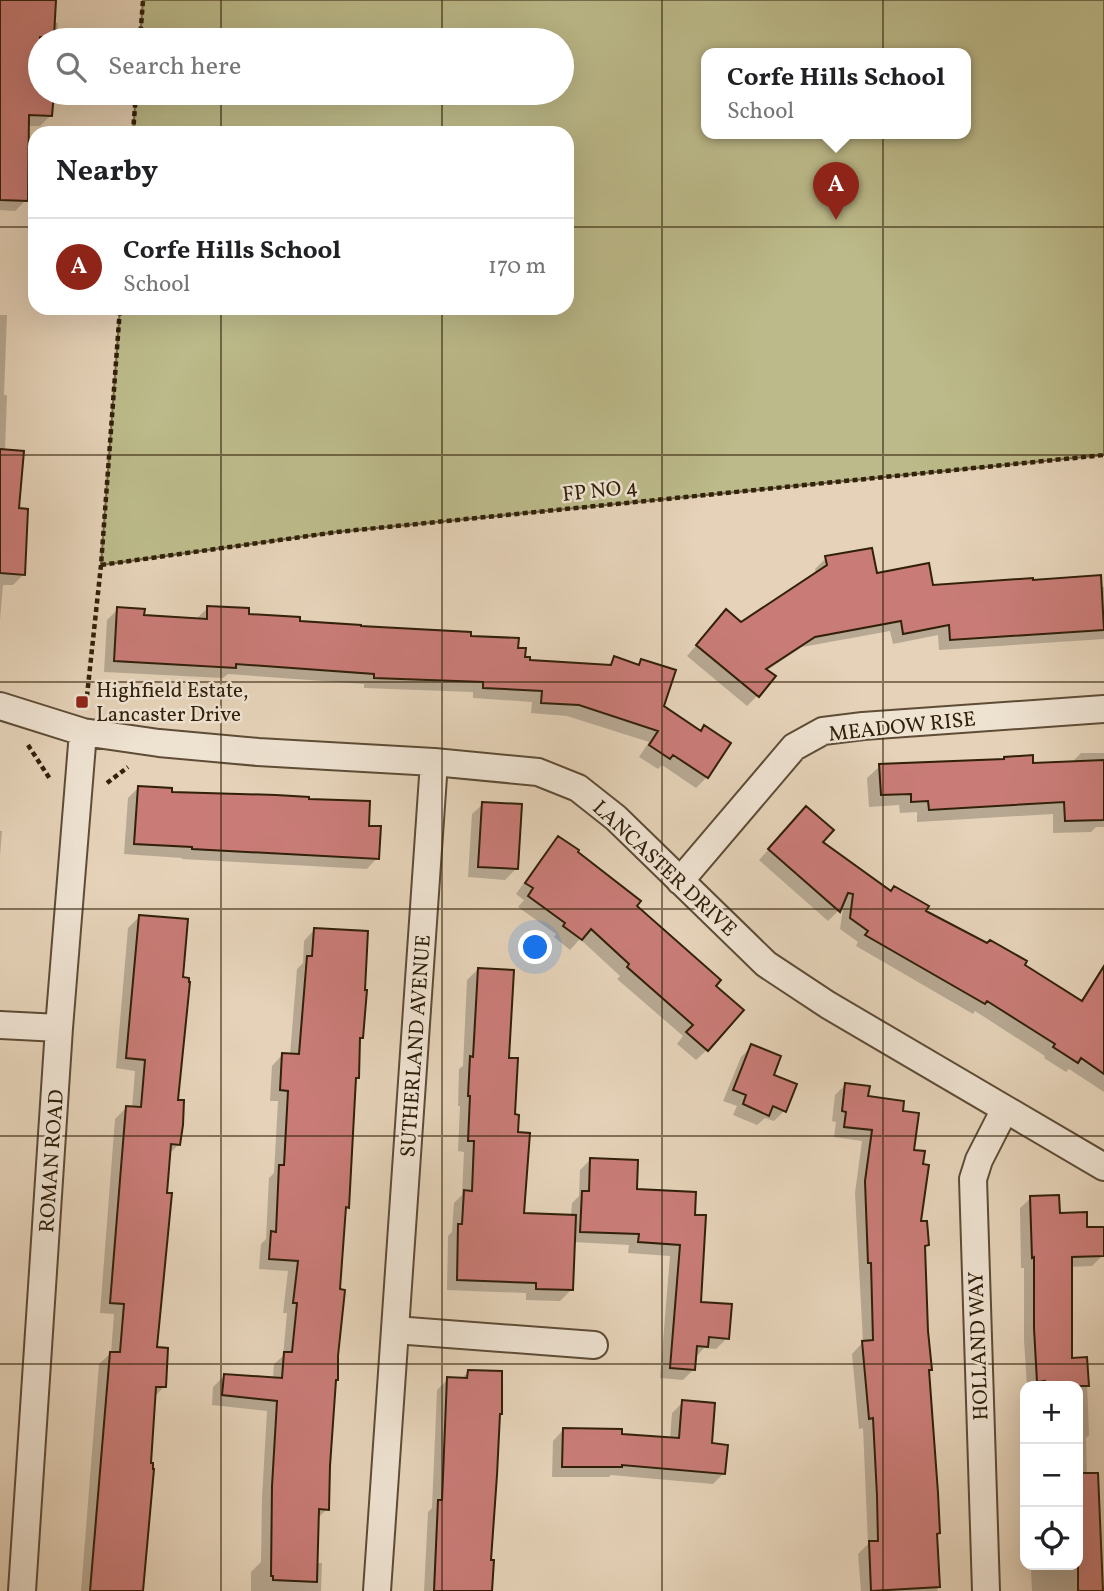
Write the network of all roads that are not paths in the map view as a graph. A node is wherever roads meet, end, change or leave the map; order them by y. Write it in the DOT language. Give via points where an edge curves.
graph roads {
  1 [pos="2,706"];
  2 [pos="1104,709"];
  3 [pos="83,732"];
  4 [pos="434,762"];
  5 [pos="680,881"];
  6 [pos="0,1025"];
  7 [pos="59,1028"];
  8 [pos="1005,1109"];
  9 [pos="1104,1167"];
  10 [pos="396,1330"];
  11 [pos="594,1345"];
  12 [pos="22,1591"];
  13 [pos="377,1591"];
  14 [pos="986,1591"];
  1 -- 3 [label="street, LANCASTER DRIVE"];
  2 -- 5 [label="street, MEADOW RISE" via="823,731 794,747"];
  3 -- 4 [label="street, LANCASTER DRIVE" via="258,752"];
  3 -- 7 [label="street, ROMAN ROAD"];
  4 -- 5 [label="street, LANCASTER DRIVE" via="538,772 578,788"];
  4 -- 10 [label="street, SUTHERLAND AVENUE"];
  5 -- 8 [label="street, LANCASTER DRIVE" via="766,964"];
  6 -- 7 [label="street"];
  7 -- 12 [label="street, ROMAN ROAD"];
  8 -- 9 [label="street, LANCASTER DRIVE"];
  8 -- 14 [label="street, HOLLAND WAY" via="973,1179"];
  10 -- 11 [label="street"];
  10 -- 13 [label="street, SUTHERLAND AVENUE"];
}
